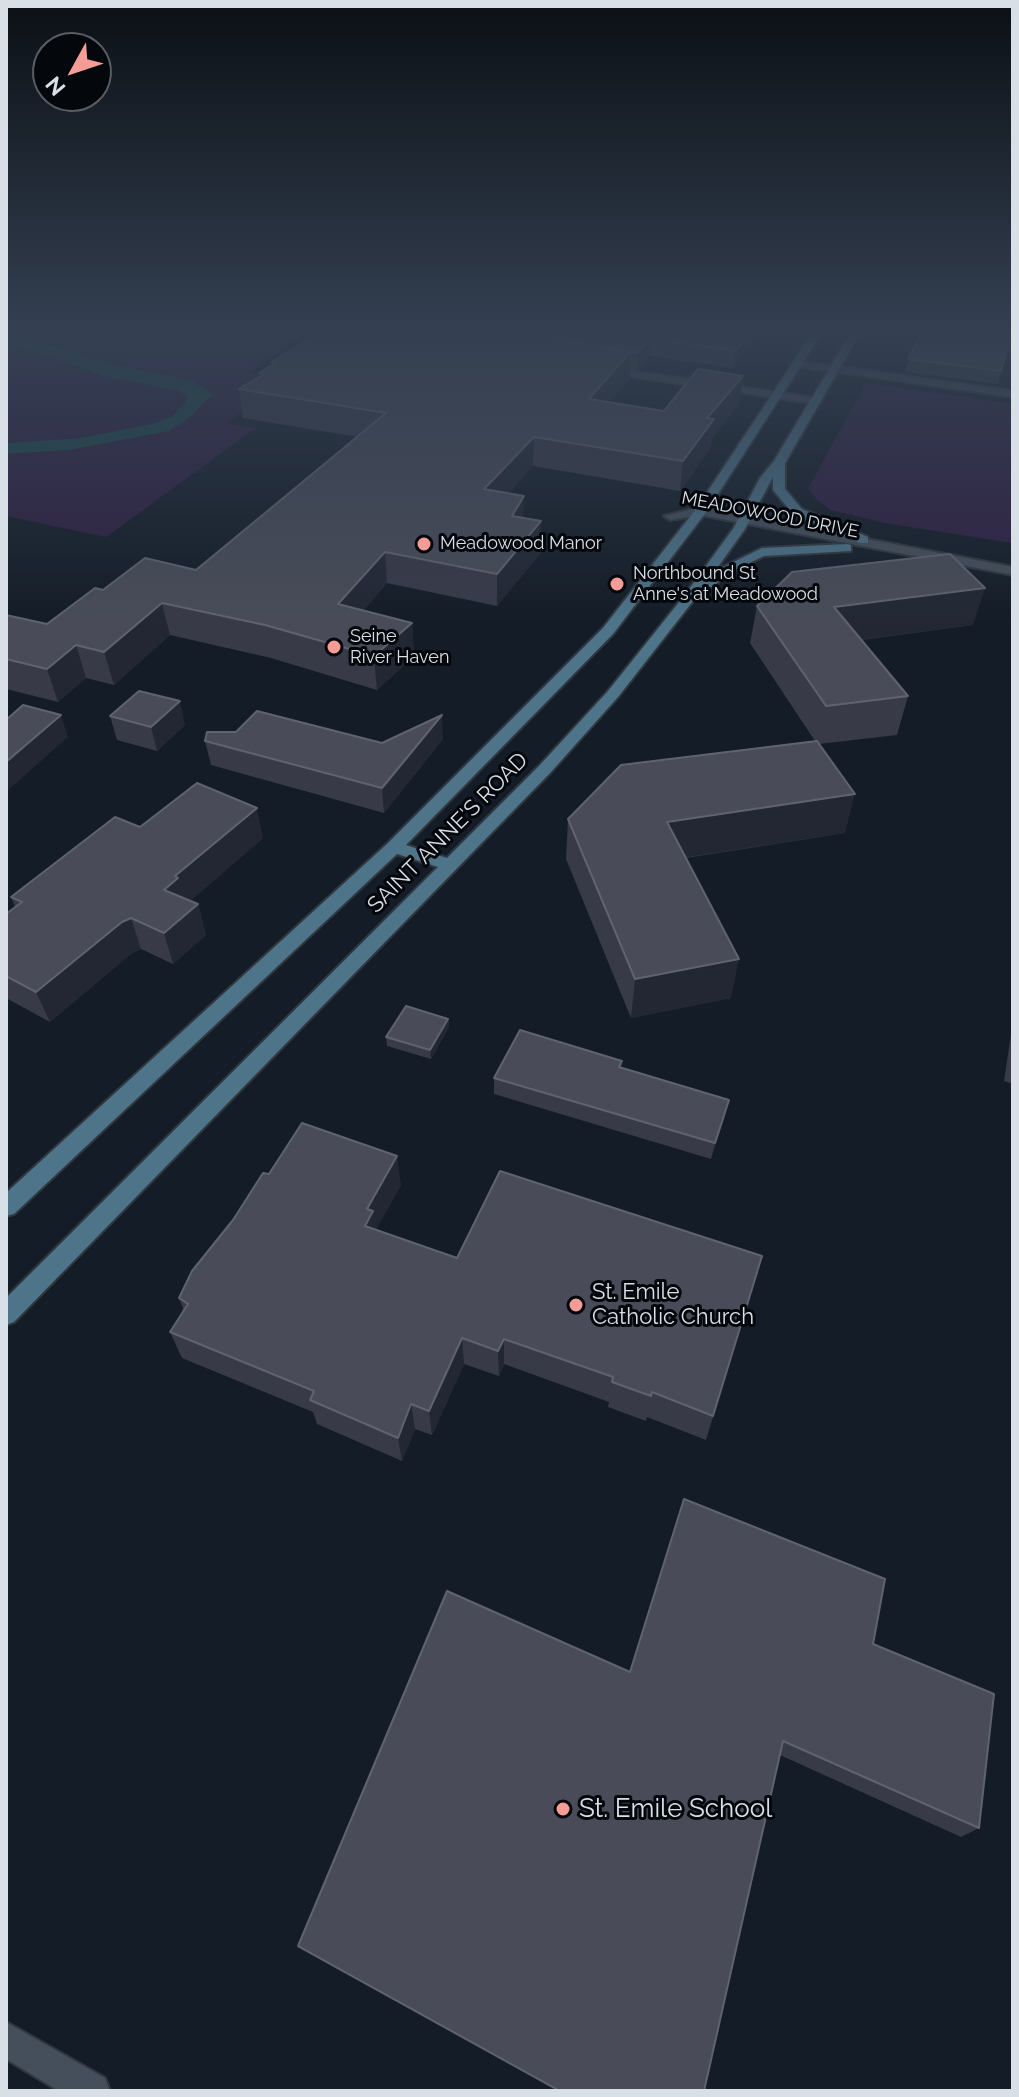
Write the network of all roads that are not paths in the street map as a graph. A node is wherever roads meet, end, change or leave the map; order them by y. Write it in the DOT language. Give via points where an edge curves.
graph roads {
  1 [pos="756,429"];
  2 [pos="800,429"];
  3 [pos="779,463"];
  4 [pos="698,516"];
  5 [pos="742,524"];
  6 [pos="864,540"];
  7 [pos="847,548"];
  8 [pos="973,564"];
  9 [pos="1013,571"];
  10 [pos="689,599"];
  11 [pos="394,847"];
  12 [pos="450,865"];
  13 [pos="6,1207"];
  14 [pos="6,1314"];
  15 [pos="6,2039"];
  16 [pos="92,2091"];
  1 -- 4 [label="main road, SAINT ANNE'S ROAD"];
  2 -- 3 [label="main road, SAINT ANNE'S ROAD"];
  3 -- 5 [label="main road, SAINT ANNE'S ROAD"];
  3 -- 6 [label="main road" via="779,490 796,510"];
  4 -- 5 [label="street, MEADOWOOD DRIVE"];
  4 -- 11 [label="main road, SAINT ANNE'S ROAD" via="608,631"];
  5 -- 6 [label="street, MEADOWOOD DRIVE"];
  5 -- 7 [label="street, MEADOWOOD DRIVE"];
  5 -- 10 [label="main road, SAINT ANNE'S ROAD"];
  6 -- 8 [label="street, MEADOWOOD DRIVE"];
  7 -- 8 [label="street, MEADOWOOD DRIVE" via="931,564"];
  7 -- 10 [label="main road" via="762,552 726,569"];
  8 -- 9 [label="street, MEADOWOOD DRIVE"];
  10 -- 12 [label="main road, SAINT ANNE'S ROAD" via="613,694"];
  11 -- 12 [label="main road"];
  11 -- 13 [label="main road, SAINT ANNE'S ROAD"];
  12 -- 14 [label="main road, SAINT ANNE'S ROAD"];
  15 -- 16 [label="street"];
}
